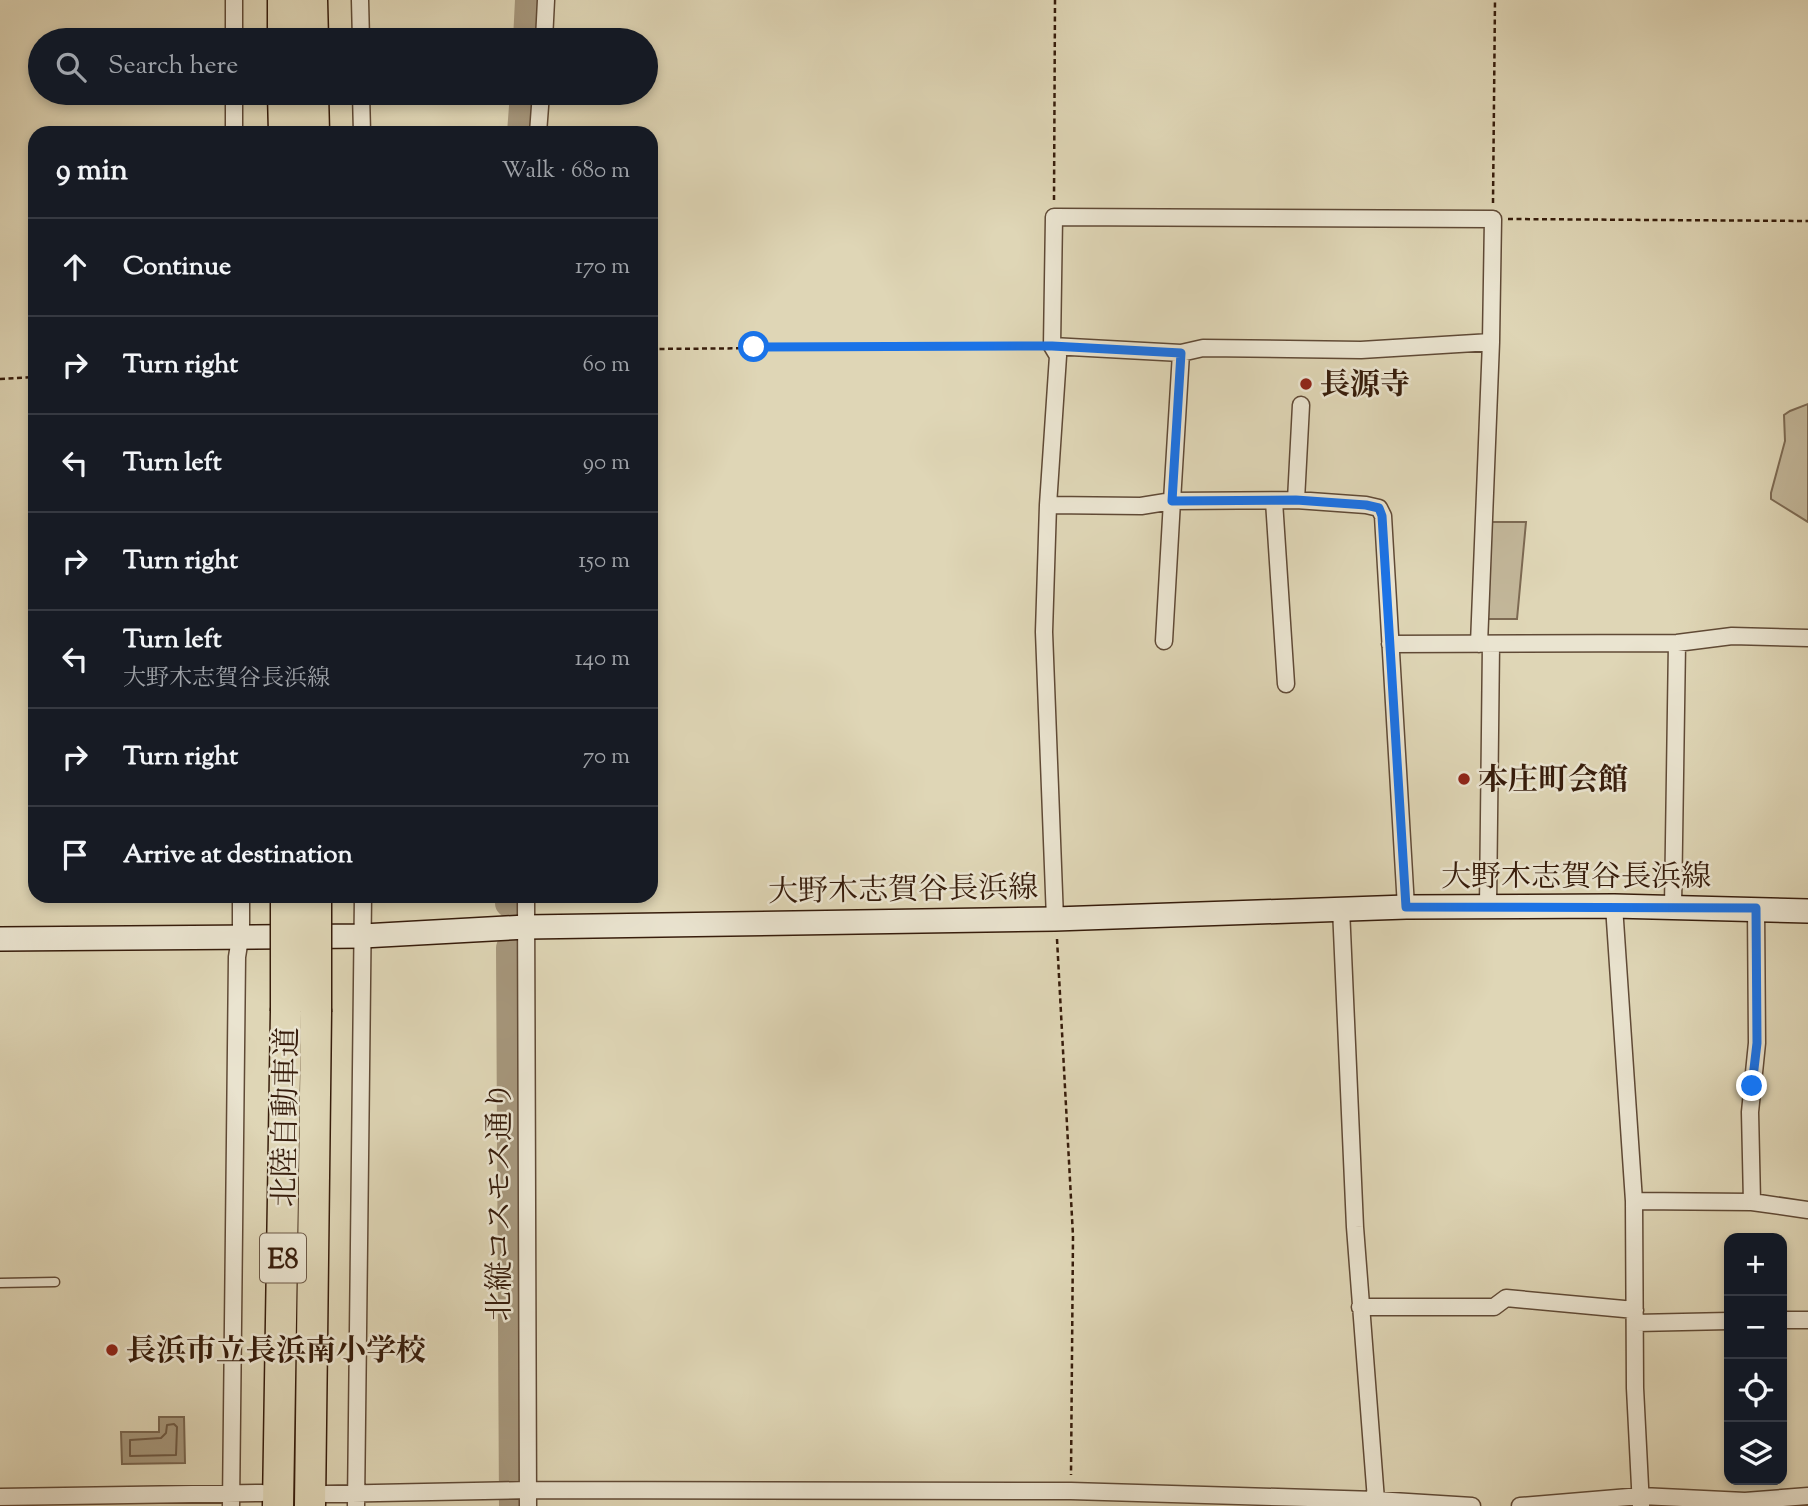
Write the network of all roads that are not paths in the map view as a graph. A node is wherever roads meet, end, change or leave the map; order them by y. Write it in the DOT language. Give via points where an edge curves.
graph roads {
  1 [pos="234,0"];
  2 [pos="283,0"];
  3 [pos="312,0"];
  4 [pos="360,0"];
  5 [pos="546,0"];
  6 [pos="234,28"];
  7 [pos="283,28"];
  8 [pos="313,28"];
  9 [pos="361,28"];
  10 [pos="545,28"];
  11 [pos="234,105"];
  12 [pos="284,105"];
  13 [pos="313,105"];
  14 [pos="361,105"];
  15 [pos="540,105"];
  16 [pos="234,126"];
  17 [pos="284,126"];
  18 [pos="314,126"];
  19 [pos="362,126"];
  20 [pos="539,126"];
  21 [pos="1492,342"];
  22 [pos="1052,346"];
  23 [pos="1181,353"];
  24 [pos="1301,405"];
  25 [pos="1296,500"];
  26 [pos="1172,501"];
  27 [pos="1274,501"];
  28 [pos="1048,505"];
  29 [pos="1808,638"];
  30 [pos="1164,641"];
  31 [pos="1676,643"];
  32 [pos="1390,644"];
  33 [pos="1485,644"];
  34 [pos="1286,684"];
  35 [pos="241,903"];
  36 [pos="286,903"];
  37 [pos="316,903"];
  38 [pos="363,903"];
  39 [pos="526,903"];
  40 [pos="1488,906"];
  41 [pos="1614,906"];
  42 [pos="1406,907"];
  43 [pos="1673,907"];
  44 [pos="1341,908"];
  45 [pos="1756,908"];
  46 [pos="1808,911"];
  47 [pos="1055,919"];
  48 [pos="526,927"];
  49 [pos="363,936"];
  50 [pos="240,938"];
  51 [pos="0,939"];
  52 [pos="1634,1201"];
  53 [pos="1752,1202"];
  54 [pos="1808,1210"];
  55 [pos="55,1282"];
  56 [pos="0,1283"];
  57 [pos="1360,1307"];
  58 [pos="1636,1316"];
  59 [pos="1787,1320"];
  60 [pos="1808,1320"];
  61 [pos="1724,1321"];
  62 [pos="522,1495"];
  63 [pos="1808,1496"];
  64 [pos="0,1497"];
  65 [pos="231,1500"];
  66 [pos="270,1500"];
  67 [pos="318,1500"];
  68 [pos="356,1500"];
  69 [pos="1376,1500"];
  70 [pos="1641,1501"];
  71 [pos="1472,1506"];
  72 [pos="1520,1506"];
  1 -- 6 [label="street"];
  2 -- 7 [label="highway"];
  3 -- 8 [label="highway"];
  4 -- 9 [label="street"];
  5 -- 10 [label="street"];
  11 -- 16 [label="street"];
  12 -- 17 [label="highway"];
  13 -- 18 [label="highway"];
  14 -- 19 [label="street"];
  15 -- 20 [label="street"];
  21 -- 22 [label="street" via="1493,219 1054,217"];
  21 -- 23 [label="street" via="1361,350 1203,348"];
  21 -- 33 [label="street"];
  22 -- 23 [label="street"];
  22 -- 28 [label="street" via="1058,356"];
  23 -- 26 [label="street"];
  24 -- 25 [label="street"];
  25 -- 27 [label="street"];
  25 -- 32 [label="street" via="1379,508"];
  26 -- 27 [label="street"];
  26 -- 28 [label="street" via="1141,506"];
  26 -- 30 [label="street"];
  27 -- 34 [label="street"];
  28 -- 47 [label="street" via="1044,632"];
  29 -- 31 [label="street" via="1732,636"];
  31 -- 33 [label="street"];
  31 -- 43 [label="street"];
  32 -- 33 [label="street"];
  32 -- 42 [label="street"];
  33 -- 40 [label="street"];
  35 -- 50 [label="street"];
  36 -- 66 [label="highway, 北陸自動車道 / E8, bridge"];
  37 -- 67 [label="highway, 北陸自動車道 / E8, bridge"];
  38 -- 49 [label="street"];
  39 -- 48 [label="street, 北縦コスモス通り"];
  40 -- 41 [label="main road, 大野木志賀谷長浜線"];
  40 -- 42 [label="main road, 大野木志賀谷長浜線"];
  41 -- 43 [label="main road, 大野木志賀谷長浜線"];
  41 -- 52 [label="street"];
  42 -- 44 [label="main road, 大野木志賀谷長浜線"];
  43 -- 45 [label="main road, 大野木志賀谷長浜線"];
  44 -- 47 [label="main road, 大野木志賀谷長浜線"];
  44 -- 57 [label="street"];
  45 -- 46 [label="main road, 大野木志賀谷長浜線"];
  45 -- 53 [label="street"];
  47 -- 48 [label="main road, 大野木志賀谷長浜線"];
  48 -- 49 [label="main road, 大野木志賀谷長浜線"];
  48 -- 62 [label="street, 北縦コスモス通り"];
  49 -- 50 [label="main road, 大野木志賀谷長浜線"];
  49 -- 68 [label="street"];
  50 -- 51 [label="main road, 大野木志賀谷長浜線"];
  50 -- 65 [label="street"];
  52 -- 53 [label="street"];
  52 -- 58 [label="street"];
  53 -- 54 [label="street"];
  55 -- 56 [label="lane"];
  57 -- 58 [label="street" via="1494,1307 1506,1298"];
  57 -- 69 [label="street"];
  58 -- 61 [label="street"];
  58 -- 70 [label="street"];
  59 -- 60 [label="street"];
  62 -- 68 [label="street"];
  62 -- 69 [label="street" via="1071,1491"];
  63 -- 70 [label="street"];
  64 -- 65 [label="street"];
  65 -- 66 [label="street"];
  67 -- 68 [label="street"];
  69 -- 71 [label="street"];
  70 -- 72 [label="street"];
}
